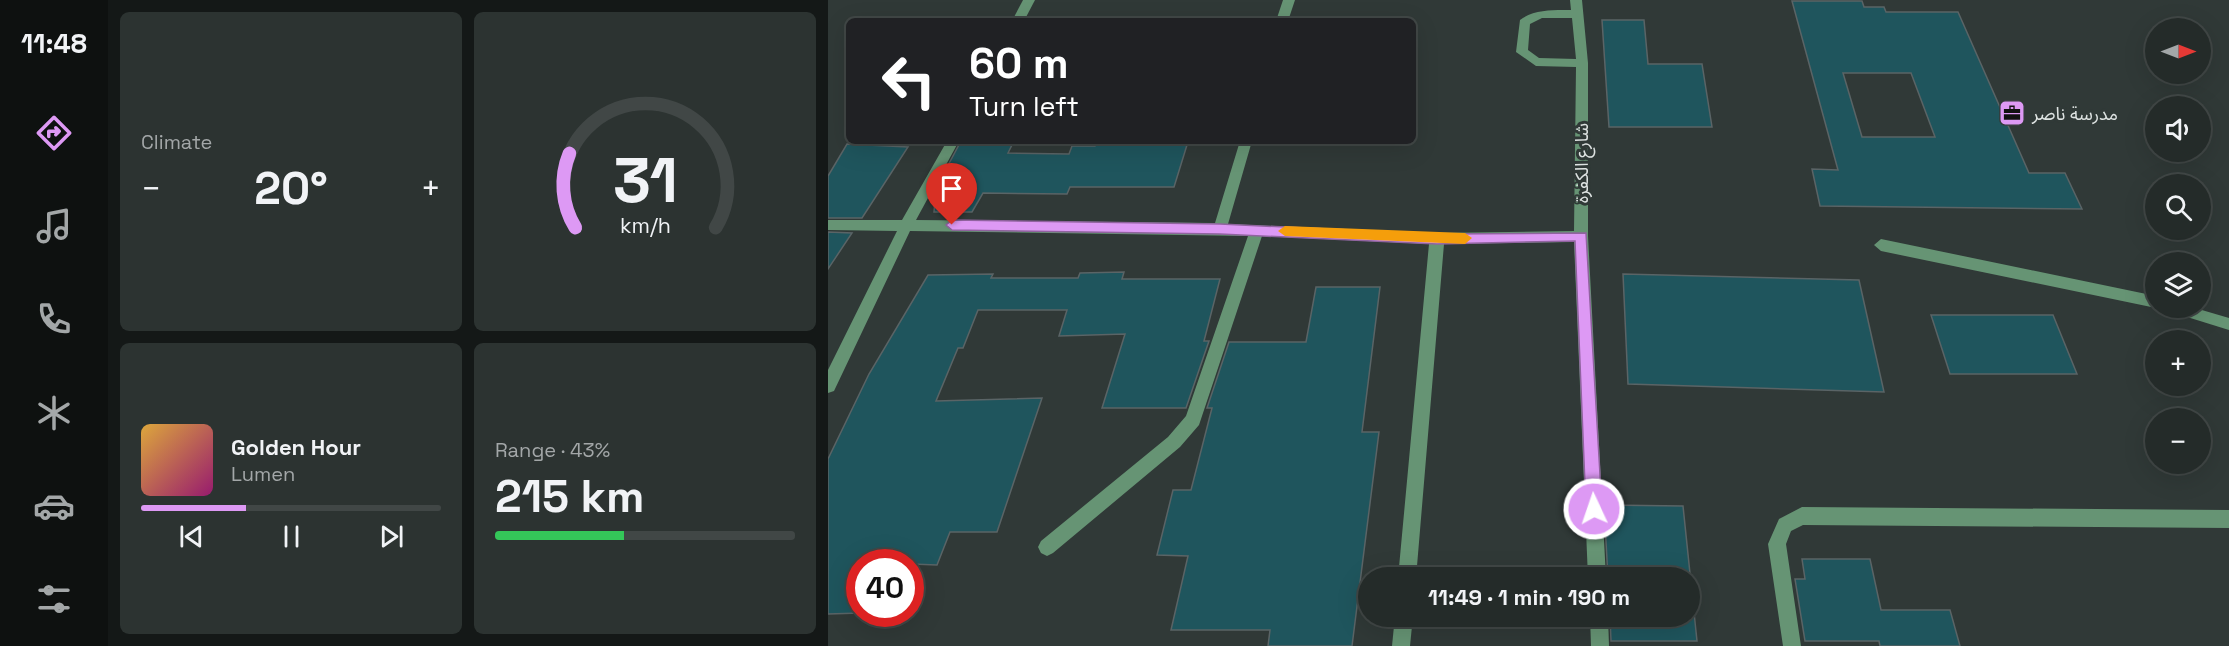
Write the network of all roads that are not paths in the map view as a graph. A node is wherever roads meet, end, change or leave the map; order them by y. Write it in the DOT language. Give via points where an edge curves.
graph roads {
  1 [pos="1029,0"];
  2 [pos="1289,0"];
  3 [pos="1578,7"];
  4 [pos="1020,18"];
  5 [pos="1282,18"];
  6 [pos="1582,63"];
  7 [pos="951,144"];
  8 [pos="1245,144"];
  9 [pos="907,224"];
  10 [pos="828,225"];
  11 [pos="1220,229"];
  12 [pos="1257,230"];
  13 [pos="1581,236"];
  14 [pos="1437,239"];
  15 [pos="1881,245"];
  16 [pos="2145,300"];
  17 [pos="2209,318"];
  18 [pos="2229,324"];
  19 [pos="828,386"];
  20 [pos="2229,519"];
  21 [pos="1047,547"];
  22 [pos="1408,567"];
  23 [pos="1596,567"];
  24 [pos="1403,627"];
  25 [pos="1599,627"];
  26 [pos="1401,646"];
  27 [pos="1600,646"];
  28 [pos="1792,646"];
  1 -- 4 [label="street"];
  2 -- 5 [label="street"];
  3 -- 6 [label="street, شارع الكفرة"];
  3 -- 6 [label="street" via="1526,19 1522,52 1536,62"];
  6 -- 13 [label="street, شارع الكفرة"];
  7 -- 9 [label="street"];
  8 -- 11 [label="street"];
  9 -- 10 [label="street"];
  9 -- 11 [label="street"];
  9 -- 19 [label="street"];
  11 -- 12 [label="street"];
  12 -- 14 [label="street"];
  12 -- 21 [label="street" via="1193,420 1174,442"];
  13 -- 14 [label="street"];
  13 -- 23 [label="street, شارع الكفرة"];
  14 -- 22 [label="street"];
  15 -- 16 [label="street"];
  17 -- 18 [label="street"];
  20 -- 28 [label="street" via="1802,516 1785,525 1777,544"];
  24 -- 26 [label="street"];
  25 -- 27 [label="street"];
}
